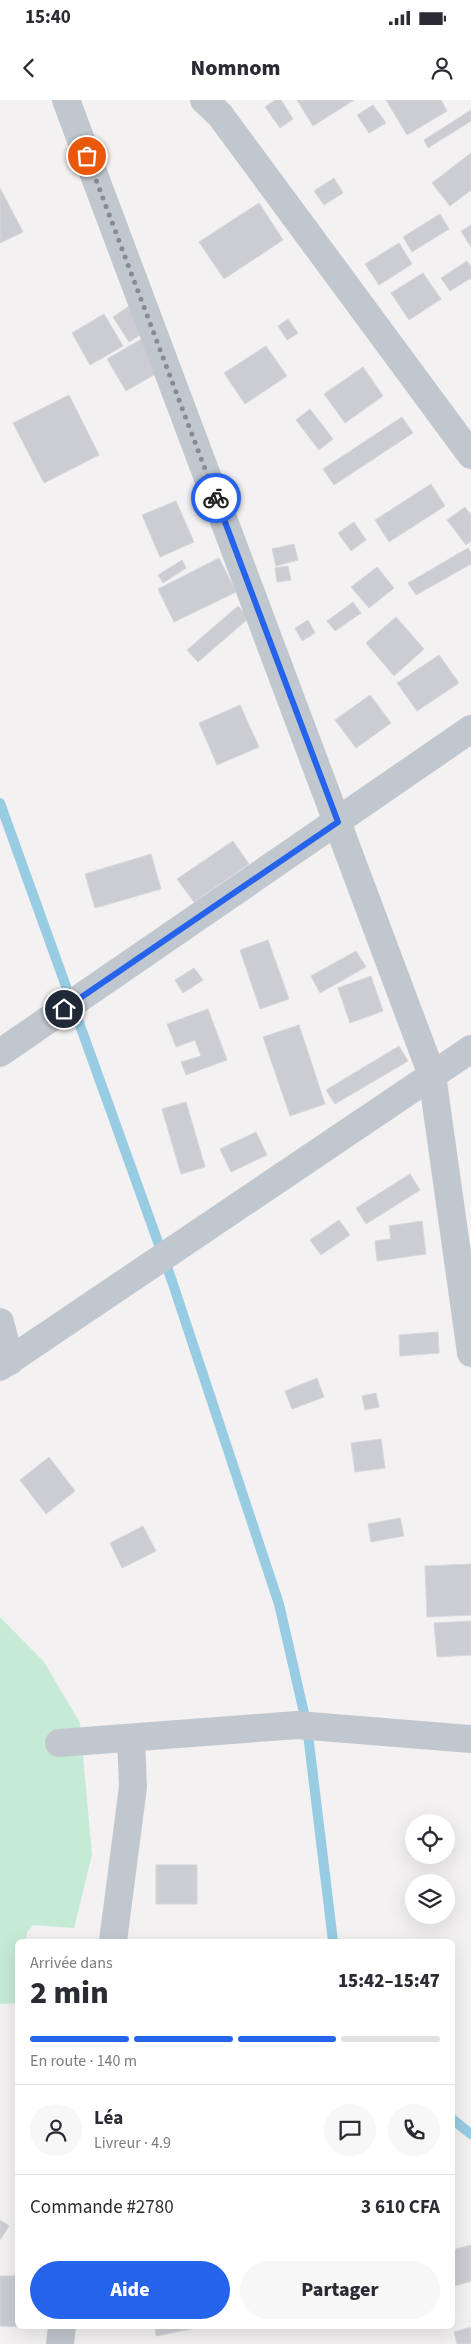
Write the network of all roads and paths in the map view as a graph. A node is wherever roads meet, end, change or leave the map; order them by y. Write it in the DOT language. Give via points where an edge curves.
graph roads {
  1 [pos="66,100"];
  2 [pos="204,100"];
  3 [pos="471,455"];
  4 [pos="471,729"];
  5 [pos="338,822"];
  6 [pos="471,1049"];
  7 [pos="0,1053"];
  8 [pos="432,1076"];
  9 [pos="3,1347"];
  10 [pos="471,1354"];
  11 [pos="131,1738"];
  12 [pos="471,1739"];
  13 [pos="59,1743"];
  14 [pos="112,1939"];
  15 [pos="62,2329"];
  16 [pos="60,2344"];
  1 -- 5 [label="street"];
  2 -- 3 [label="street" via="220,115"];
  4 -- 5 [label="street"];
  5 -- 7 [label="street"];
  5 -- 8 [label="street"];
  6 -- 8 [label="street"];
  8 -- 9 [label="street"];
  8 -- 10 [label="street"];
  11 -- 12 [label="street" via="297,1725"];
  11 -- 13 [label="street"];
  11 -- 14 [label="street" via="133,1787"];
  15 -- 16 [label="street"];
}
